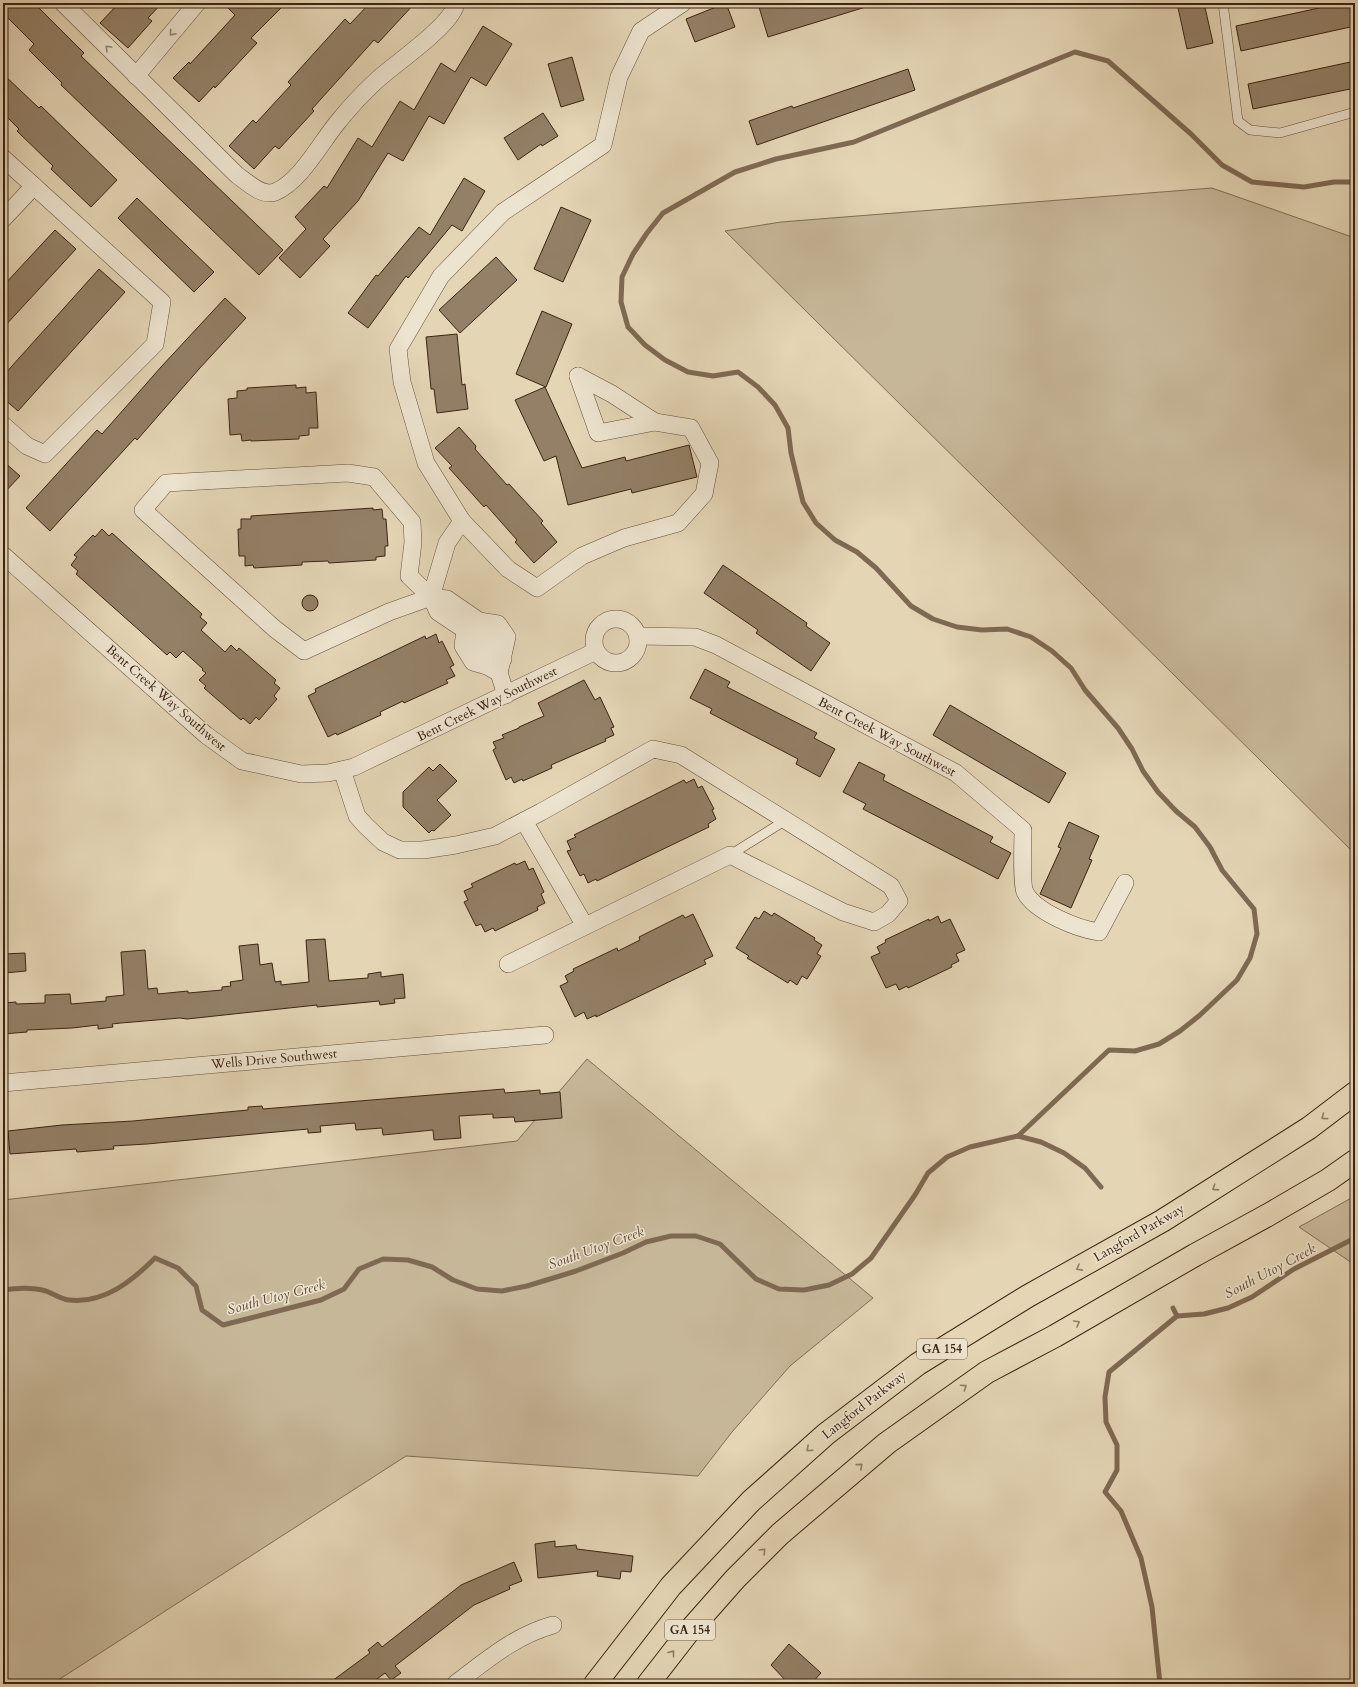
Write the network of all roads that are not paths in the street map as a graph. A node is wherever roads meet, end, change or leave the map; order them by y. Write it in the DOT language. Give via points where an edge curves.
graph roads {
  1 [pos="63,3"];
  2 [pos="197,3"];
  3 [pos="456,3"];
  4 [pos="683,3"];
  5 [pos="1223,3"];
  6 [pos="136,76"];
  7 [pos="1355,112"];
  8 [pos="3,158"];
  9 [pos="34,186"];
  10 [pos="3,220"];
  11 [pos="656,422"];
  12 [pos="3,425"];
  13 [pos="462,521"];
  14 [pos="3,555"];
  15 [pos="431,597"];
  16 [pos="473,623"];
  17 [pos="638,636"];
  18 [pos="596,651"];
  19 [pos="496,666"];
  20 [pos="506,695"];
  21 [pos="342,770"];
  22 [pos="786,820"];
  23 [pos="524,821"];
  24 [pos="730,856"];
  25 [pos="1125,883"];
  26 [pos="585,926"];
  27 [pos="508,964"];
  28 [pos="545,1035"];
  29 [pos="3,1083"];
  30 [pos="1355,1093"];
  31 [pos="1355,1161"];
  32 [pos="553,1625"];
  33 [pos="455,1684"];
  34 [pos="594,1684"];
  35 [pos="648,1684"];
  6 -- 1 [label="street, one-way"];
  2 -- 6 [label="street, one-way"];
  3 -- 6 [label="street" via="447,20 376,81 338,122 288,184 273,193 259,190 237,175"];
  4 -- 13 [label="street" via="641,31 619,77 603,144 503,212 441,276 398,349 402,382 426,463"];
  5 -- 7 [label="lane" via="1238,121 1250,130 1280,133"];
  8 -- 9 [label="street"];
  9 -- 10 [label="street"];
  9 -- 12 [label="street" via="162,302 155,344 45,454 27,446"];
  11 -- 13 [label="street" via="691,428 710,463 704,494 678,523 624,538 582,556 537,588 508,569"];
  13 -- 15 [label="street" via="447,543"];
  14 -- 21 [label="street, Bent Creek Way Southwest" via="206,735 242,761 301,774"];
  15 -- 15 [label="street" via="409,576 413,542 412,522 374,477 348,474 166,483 143,510 275,629 304,651 389,612"];
  15 -- 16 [label="street" via="447,599"];
  16 -- 19 [label="street" via="476,643"];
  16 -- 19 [label="street" via="498,624 507,637"];
  17 -- 18 [label="street" via="639,645 636,652 629,660 618,664 607,662"];
  17 -- 18 [label="street" via="634,627 625,620 612,618 596,630"];
  17 -- 25 [label="street, Bent Creek Way Southwest" via="694,637 716,645 956,774 1023,830 1024,891 1032,902 1052,915 1085,930 1099,932"];
  18 -- 20 [label="street, Bent Creek Way Southwest"];
  19 -- 20 [label="street"];
  20 -- 21 [label="street, Bent Creek Way Southwest" via="354,767"];
  21 -- 23 [label="street" via="357,816 383,842 400,850 423,850 495,836"];
  22 -- 23 [label="street" via="681,755 653,749"];
  22 -- 24 [label="lane"];
  22 -- 24 [label="street" via="891,886 899,901 888,914 874,922 843,912"];
  23 -- 26 [label="street"];
  24 -- 26 [label="street"];
  26 -- 27 [label="street"];
  28 -- 29 [label="street, Wells Drive Southwest"];
  30 -- 34 [label="highway, Langford Parkway / GA 154, one-way" via="1309,1128 1162,1221 1028,1296 918,1364 826,1434 751,1502 671,1586"];
  35 -- 31 [label="highway, GA 154, one-way" via="690,1630 735,1579 780,1534 888,1443 987,1372 1268,1215"];
  32 -- 33 [label="street" via="535,1630 506,1645"];
}
